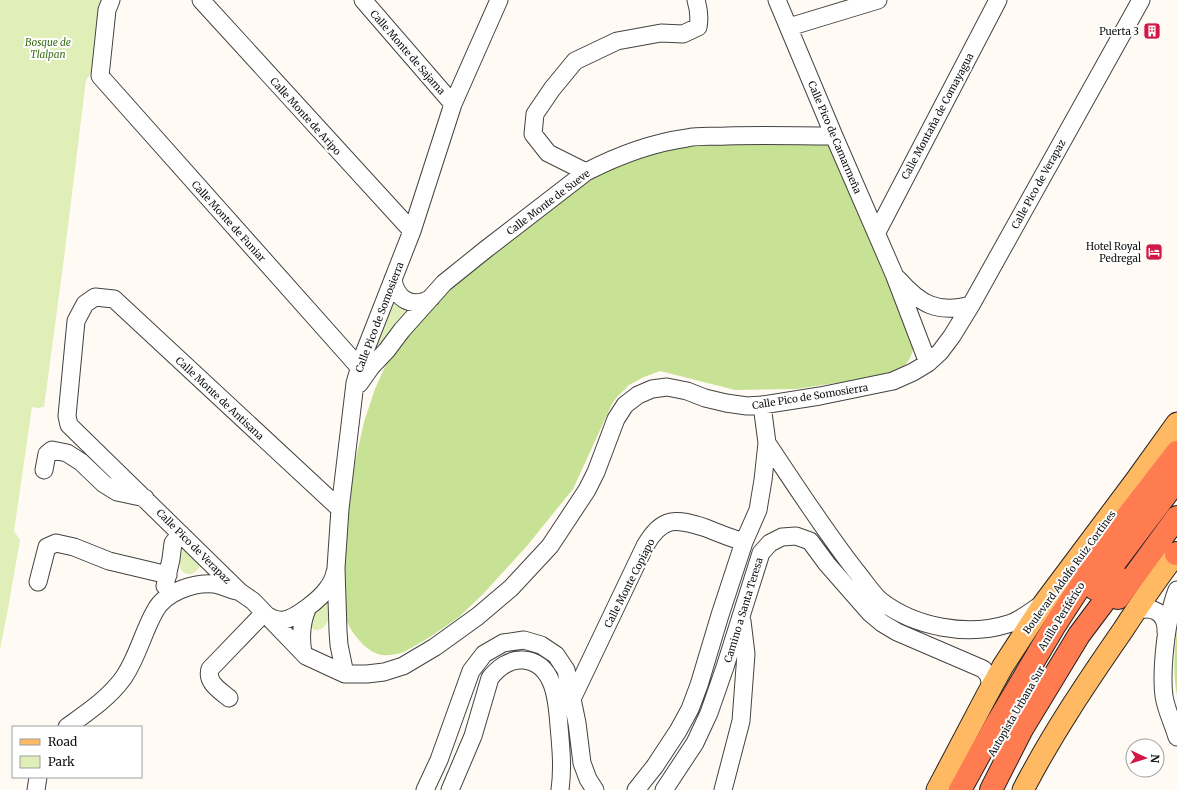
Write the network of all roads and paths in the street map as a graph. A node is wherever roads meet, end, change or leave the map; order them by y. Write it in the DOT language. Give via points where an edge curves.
graph roads {
  1 [pos="123,0"];
  2 [pos="201,0"];
  3 [pos="362,0"];
  4 [pos="499,0"];
  5 [pos="696,0"];
  6 [pos="777,0"];
  7 [pos="875,0"];
  8 [pos="1141,0"];
  9 [pos="996,2"];
  10 [pos="109,5"];
  11 [pos="788,27"];
  12 [pos="453,104"];
  13 [pos="834,136"];
  14 [pos="586,172"];
  15 [pos="412,231"];
  16 [pos="876,232"];
  17 [pos="894,274"];
  18 [pos="393,279"];
  19 [pos="95,297"];
  20 [pos="431,298"];
  21 [pos="971,305"];
  22 [pos="928,363"];
  23 [pos="359,367"];
  24 [pos="353,399"];
  25 [pos="762,405"];
  26 [pos="1177,423"];
  27 [pos="767,443"];
  28 [pos="1177,452"];
  29 [pos="44,470"];
  30 [pos="1177,480"];
  31 [pos="144,498"];
  32 [pos="1177,503"];
  33 [pos="340,509"];
  34 [pos="1177,517"];
  35 [pos="181,534"];
  36 [pos="744,542"];
  37 [pos="1177,553"];
  38 [pos="844,555"];
  39 [pos="827,564"];
  40 [pos="336,568"];
  41 [pos="168,575"];
  42 [pos="38,582"];
  43 [pos="1177,590"];
  44 [pos="240,592"];
  45 [pos="1044,603"];
  46 [pos="308,607"];
  47 [pos="156,609"];
  48 [pos="1135,612"];
  49 [pos="264,613"];
  50 [pos="741,617"];
  51 [pos="1166,632"];
  52 [pos="303,653"];
  53 [pos="345,674"];
  54 [pos="987,695"];
  55 [pos="229,698"];
  56 [pos="572,699"];
  57 [pos="68,726"];
  58 [pos="1177,737"];
  59 [pos="38,778"];
  60 [pos="36,790"];
  61 [pos="425,790"];
  62 [pos="450,790"];
  63 [pos="560,790"];
  64 [pos="595,790"];
  65 [pos="636,790"];
  66 [pos="664,790"];
  67 [pos="724,790"];
  68 [pos="937,790"];
  69 [pos="960,790"];
  70 [pos="972,790"];
  71 [pos="991,790"];
  72 [pos="1000,790"];
  73 [pos="1023,790"];
  1 -- 10 [label="street"];
  2 -- 15 [label="street, Calle Monte de Aripo"];
  3 -- 12 [label="street, Calle Monte de Sajama"];
  4 -- 12 [label="street, Calle Pico de Somosierra"];
  5 -- 14 [label="street" via="700,17 698,27 683,34 660,33 617,41 575,61 535,114 532,134 548,153"];
  6 -- 11 [label="street, Calle Pico de Camarmeña"];
  7 -- 11 [label="street"];
  8 -- 21 [label="street, Calle Pico de Verapaz"];
  9 -- 16 [label="street, Calle Montaña de Comayagua"];
  10 -- 23 [label="street, Calle Monte de Funiar" via="100,76"];
  11 -- 13 [label="street, Calle Pico de Camarmeña"];
  12 -- 15 [label="street, Calle Pico de Somosierra"];
  13 -- 14 [label="street, Calle Monte de Sueve" via="689,137 640,148"];
  13 -- 16 [label="street, Calle Pico de Camarmeña"];
  14 -- 20 [label="street, Calle Monte de Sueve" via="444,283"];
  15 -- 18 [label="street, Calle Pico de Somosierra"];
  16 -- 17 [label="street, Calle Pico de Camarmeña"];
  17 -- 21 [label="street, Calle Pico de Camarmeña" via="926,304 947,308"];
  17 -- 22 [label="street, Calle Pico de Camarmeña"];
  18 -- 20 [label="street" via="398,294 406,300 416,303"];
  18 -- 23 [label="street, Calle Pico de Somosierra"];
  19 -- 31 [label="street, Calle Pico de Verapaz" via="85,304 76,321 67,416 69,424"];
  19 -- 33 [label="street, Calle Monte de Antisana" via="114,299"];
  20 -- 24 [label="street, Calle Monte de Sueve" via="371,367 360,382"];
  21 -- 22 [label="street, Calle Pico de Verapaz" via="952,336"];
  22 -- 25 [label="street, Calle Pico de Somosierra" via="893,381"];
  23 -- 24 [label="street, Calle Pico de Somosierra"];
  24 -- 33 [label="street, Calle Pico de Somosierra"];
  25 -- 27 [label="street, Camino a Santa Teresa"];
  25 -- 53 [label="street, Calle Pico de Somosierra" via="726,403 687,390 667,387 638,394 625,405 616,419 587,490 550,546 512,588 478,616 413,661 384,672"];
  26 -- 45 [label="main road, Boulevard Adolfo Ruiz Cortines"];
  27 -- 36 [label="street, Camino a Santa Teresa" via="758,510"];
  27 -- 38 [label="street, Camino a Santa Teresa"];
  28 -- 69 [label="highway, Anillo Periférico" via="1116,531 1054,625"];
  29 -- 31 [label="street" via="47,454 52,450 67,453 81,462 104,484 118,492"];
  30 -- 70 [label="highway, Autopista Urbana Sur" via="1058,642 1018,706"];
  31 -- 35 [label="street, Calle Pico de Verapaz"];
  32 -- 71 [label="highway, Autopista Urbana Sur" via="1079,635 1022,729"];
  33 -- 40 [label="street, Calle Pico de Somosierra"];
  34 -- 72 [label="highway" via="1089,638 1016,758"];
  35 -- 41 [label="street" via="173,543"];
  35 -- 44 [label="street, Calle Pico de Verapaz"];
  36 -- 56 [label="street, Calle Monte Copiapo" via="683,521 670,522 658,529 648,540"];
  36 -- 65 [label="street, Camino a Santa Teresa" via="690,709 655,766"];
  37 -- 48 [label="main road"];
  38 -- 39 [label="street"];
  38 -- 45 [label="street, Camino a Santa Teresa" via="880,600 895,611 918,622 953,629 984,630 1010,624"];
  39 -- 50 [label="street, Camino a Santa Teresa" via="810,541 796,536 776,539 761,553"];
  39 -- 54 [label="street, Camino a Santa Teresa" via="882,623 983,669 990,681"];
  40 -- 46 [label="street" via="335,576 327,590"];
  40 -- 53 [label="street, Calle Pico de Somosierra" via="338,631"];
  41 -- 42 [label="street" via="109,561 56,543 47,547"];
  41 -- 47 [label="street"];
  43 -- 51 [label="street"];
  44 -- 47 [label="street, Calle Pico de Verapaz" via="216,584 198,584 172,594"];
  44 -- 49 [label="street, Calle Pico de Somosierra"];
  45 -- 54 [label="main road, Boulevard Adolfo Ruiz Cortines"];
  46 -- 49 [label="street" via="285,620 273,619"];
  46 -- 52 [label="street" via="301,629"];
  47 -- 57 [label="street, Calle Pico de Verapaz" via="124,677 99,704"];
  48 -- 51 [label="street" via="1146,608 1157,611 1166,622"];
  48 -- 73 [label="main road" via="1090,678"];
  49 -- 52 [label="street, Calle Pico de Somosierra"];
  49 -- 55 [label="street" via="210,668 211,682"];
  50 -- 66 [label="street, Camino a Santa Teresa" via="710,713"];
  50 -- 67 [label="street" via="746,654 741,721"];
  51 -- 58 [label="street" via="1162,678 1166,703"];
  52 -- 53 [label="street, Calle Pico de Somosierra"];
  54 -- 68 [label="main road, Boulevard Adolfo Ruiz Cortines"];
  56 -- 61 [label="street" via="566,670 556,655 541,645 524,640 503,643 484,654 471,671 439,760"];
  56 -- 64 [label="street" via="582,763"];
  59 -- 60 [label="street"];
  62 -- 63 [label="street" via="473,736 490,678 495,671 514,660 528,660 540,666 552,684 561,743"];
}
